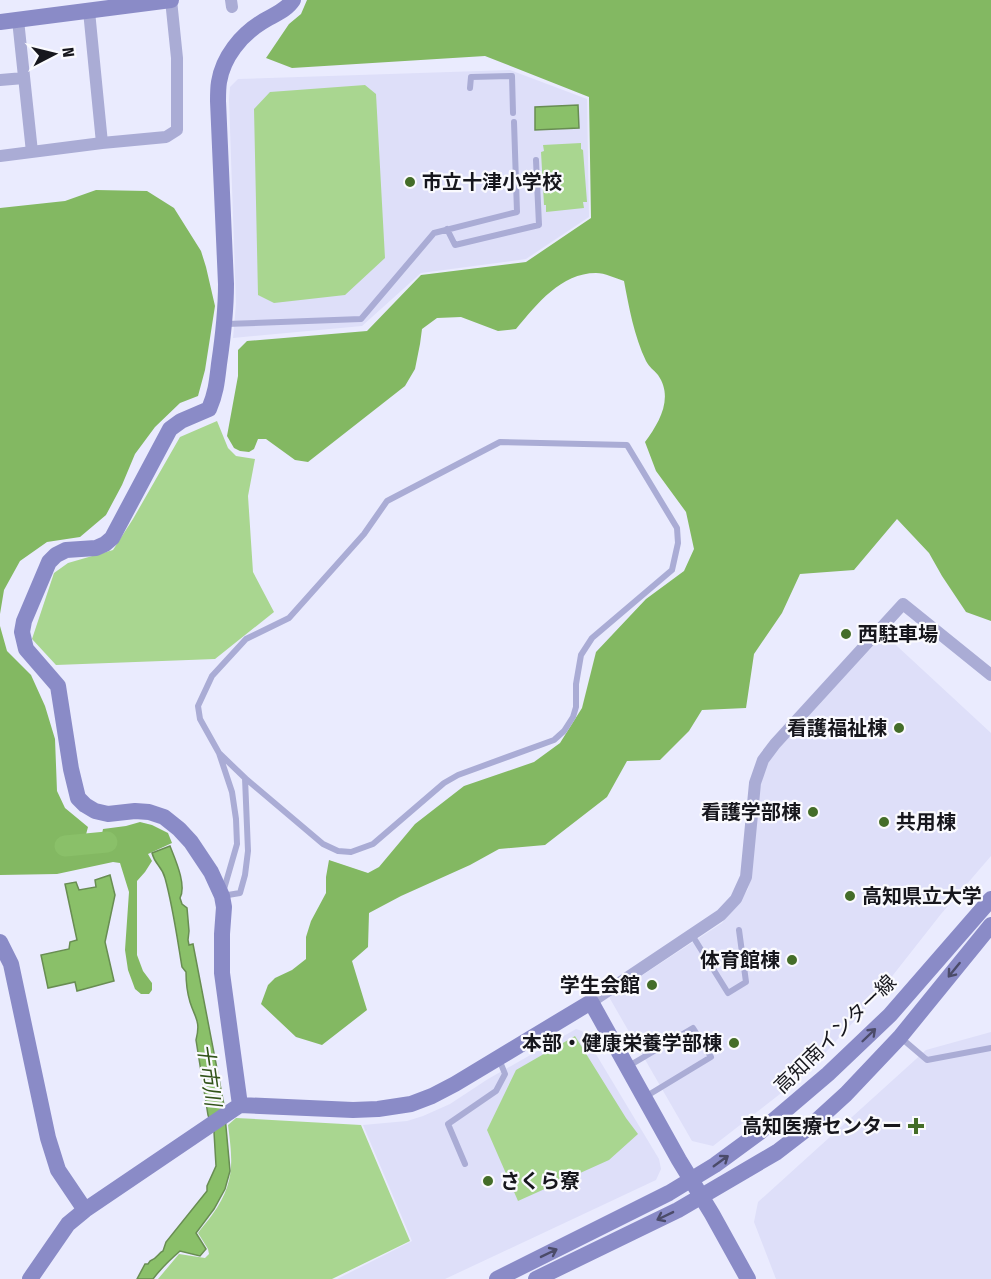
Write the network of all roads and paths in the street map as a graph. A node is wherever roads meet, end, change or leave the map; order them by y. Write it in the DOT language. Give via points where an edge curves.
graph roads {
  1 [pos="171,0"];
  2 [pos="293,0"];
  3 [pos="88,10"];
  4 [pos="18,20"];
  5 [pos="0,22"];
  6 [pos="24,78"];
  7 [pos="0,80"];
  8 [pos="470,88"];
  9 [pos="513,113"];
  10 [pos="514,122"];
  11 [pos="102,143"];
  12 [pos="32,152"];
  13 [pos="0,156"];
  14 [pos="536,160"];
  15 [pos="447,229"];
  16 [pos="225,324"];
  17 [pos="991,675"];
  18 [pos="219,753"];
  19 [pos="244,778"];
  20 [pos="222,896"];
  21 [pos="991,899"];
  22 [pos="991,925"];
  23 [pos="739,930"];
  24 [pos="692,934"];
  25 [pos="0,942"];
  26 [pos="591,1002"];
  27 [pos="900,1037"];
  28 [pos="991,1048"];
  29 [pos="498,1059"];
  30 [pos="627,1067"];
  31 [pos="644,1097"];
  32 [pos="237,1108"];
  33 [pos="465,1164"];
  34 [pos="690,1179"];
  35 [pos="701,1196"];
  36 [pos="85,1210"];
  37 [pos="30,1279"];
  38 [pos="497,1279"];
  39 [pos="536,1279"];
  40 [pos="748,1279"];
  1 -- 3 [label="street"];
  1 -- 11 [label="street" via="177,58 177,130 166,137"];
  2 -- 16 [label="street" via="240,40 225,63 219,82"];
  3 -- 4 [label="street"];
  3 -- 11 [label="street"];
  4 -- 5 [label="street"];
  4 -- 6 [label="street"];
  6 -- 7 [label="street"];
  6 -- 12 [label="street"];
  8 -- 9 [label="lane" via="471,77 512,76"];
  10 -- 15 [label="lane" via="517,212"];
  11 -- 12 [label="street"];
  12 -- 13 [label="street"];
  14 -- 15 [label="lane" via="539,225 455,245"];
  15 -- 16 [label="lane" via="434,233 361,319"];
  16 -- 20 [label="street" via="215,397 209,409 170,429 112,538 96,548 66,550 49,562 22,632 26,648 58,686 78,798 95,811 108,814 135,811 164,817 191,842"];
  17 -- 24 [label="street" via="903,603 763,760 755,783 746,877 736,899 721,915"];
  18 -- 19 [label="lane"];
  18 -- 19 [label="lane" via="200,719 198,706 212,676 246,639 289,618 364,534 387,501 500,442 627,445 676,528 678,543 672,570 591,638 581,655 573,717 554,740 458,775 373,844 351,852 323,844"];
  18 -- 20 [label="lane" via="232,792 237,844"];
  19 -- 20 [label="lane" via="248,851 245,875 240,893"];
  20 -- 32 [label="street" via="222,973"];
  34 -- 21 [label="street, 高知南インター線, one-way" via="760,1132 828,1074 890,1015"];
  22 -- 27 [label="street, one-way"];
  23 -- 24 [label="lane" via="746,982 728,993"];
  24 -- 26 [label="street"];
  25 -- 36 [label="street" via="11,964 58,1170"];
  26 -- 29 [label="street"];
  26 -- 30 [label="street"];
  27 -- 28 [label="lane" via="927,1060"];
  27 -- 35 [label="street" via="812,1125 777,1152"];
  29 -- 32 [label="street" via="411,1104 353,1110"];
  29 -- 33 [label="lane" via="505,1074 495,1091 448,1125"];
  30 -- 31 [label="street"];
  30 -- 31 [label="lane" via="693,1028 711,1057"];
  31 -- 34 [label="street"];
  32 -- 36 [label="street"];
  34 -- 35 [label="street"];
  38 -- 34 [label="street, 高知南インター線, one-way"];
  35 -- 39 [label="street, one-way"];
  35 -- 40 [label="street"];
  36 -- 37 [label="street" via="68,1224"];
}
